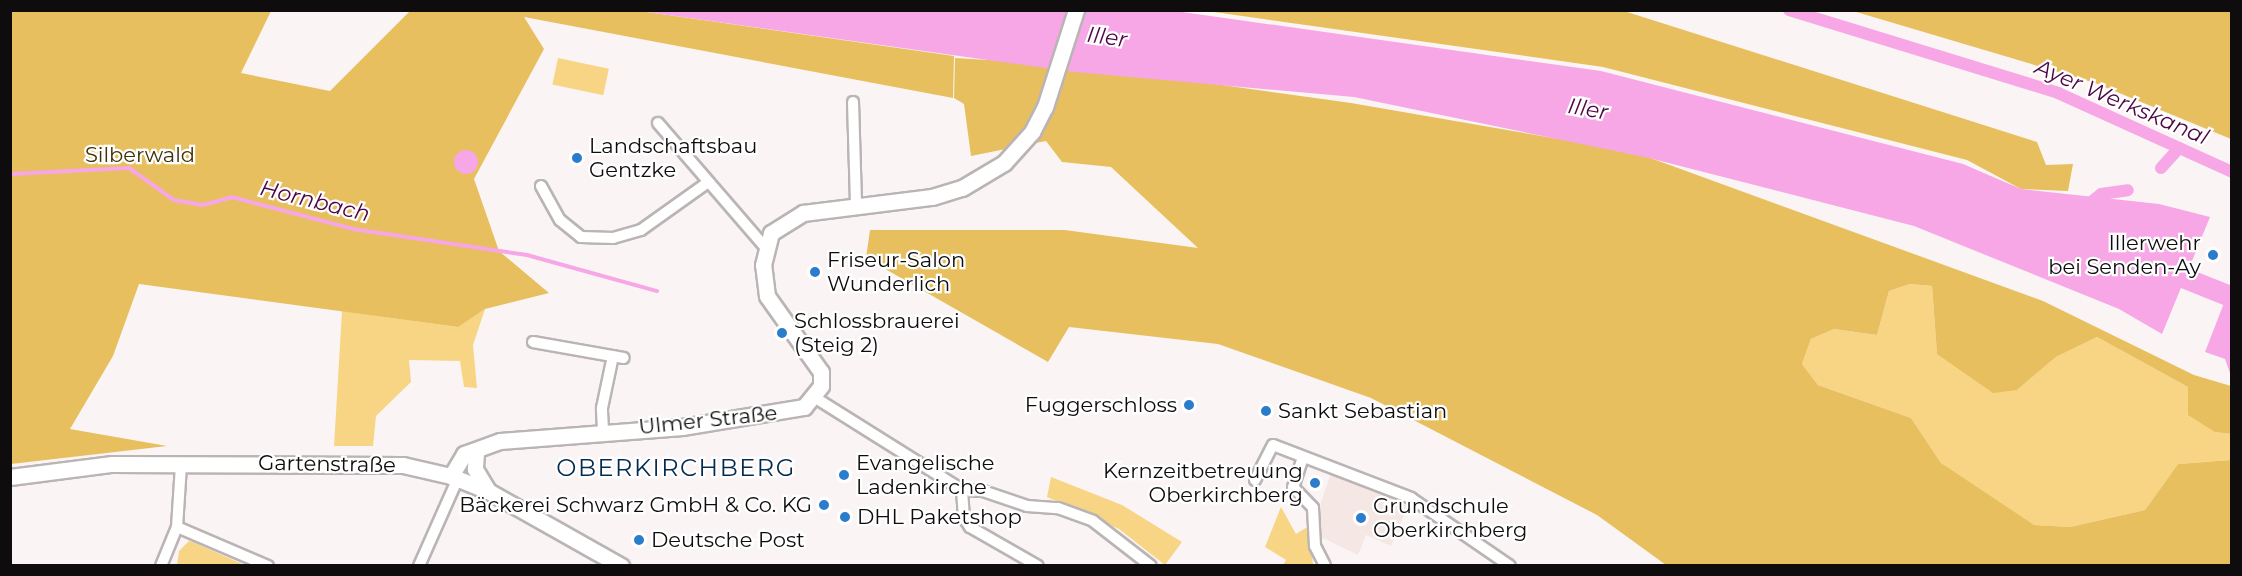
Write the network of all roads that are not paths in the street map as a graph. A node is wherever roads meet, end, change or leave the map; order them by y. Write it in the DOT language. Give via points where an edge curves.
graph roads {
  1 [pos="1076,10"];
  2 [pos="853,102"];
  3 [pos="658,123"];
  4 [pos="707,183"];
  5 [pos="541,186"];
  6 [pos="856,206"];
  7 [pos="765,247"];
  8 [pos="533,342"];
  9 [pos="814,397"];
  10 [pos="603,430"];
  11 [pos="481,449"];
  12 [pos="1303,457"];
  13 [pos="181,465"];
  14 [pos="10,477"];
  15 [pos="454,477"];
  16 [pos="1255,480"];
  17 [pos="963,490"];
  18 [pos="488,491"];
  19 [pos="177,527"];
  20 [pos="161,566"];
  21 [pos="268,566"];
  22 [pos="419,566"];
  23 [pos="621,566"];
  24 [pos="1038,566"];
  25 [pos="1151,566"];
  26 [pos="1325,566"];
  27 [pos="1510,566"];
  1 -- 6 [label="main road" via="1032,132 1004,163 962,188 932,197"];
  2 -- 6 [label="street"];
  3 -- 4 [label="street"];
  4 -- 5 [label="street" via="641,230 613,238 581,237 560,220"];
  4 -- 7 [label="street"];
  6 -- 7 [label="main road" via="803,213 782,222"];
  7 -- 9 [label="main road" via="767,296 820,372 821,386"];
  8 -- 10 [label="street" via="618,357 602,408"];
  9 -- 10 [label="main road, Ulmer Straße" via="796,410 759,417"];
  9 -- 17 [label="street"];
  10 -- 11 [label="main road, Ulmer Straße"];
  11 -- 15 [label="main road, Ulmer Straße" via="464,454"];
  11 -- 18 [label="main road" via="475,469"];
  12 -- 16 [label="street" via="1273,445"];
  12 -- 26 [label="street" via="1293,487 1313,508 1315,546"];
  12 -- 27 [label="street" via="1411,498"];
  13 -- 14 [label="main road, Gartenstraße" via="70,467"];
  13 -- 15 [label="main road, Gartenstraße" via="354,462 403,465"];
  13 -- 19 [label="street"];
  15 -- 18 [label="main road, Gartenstraße"];
  15 -- 22 [label="street"];
  17 -- 24 [label="street" via="964,518 970,527"];
  17 -- 25 [label="street" via="983,490 1027,506 1058,508 1093,521"];
  18 -- 23 [label="main road, Gartenstraße"];
  19 -- 20 [label="street"];
  19 -- 21 [label="street"];
}
